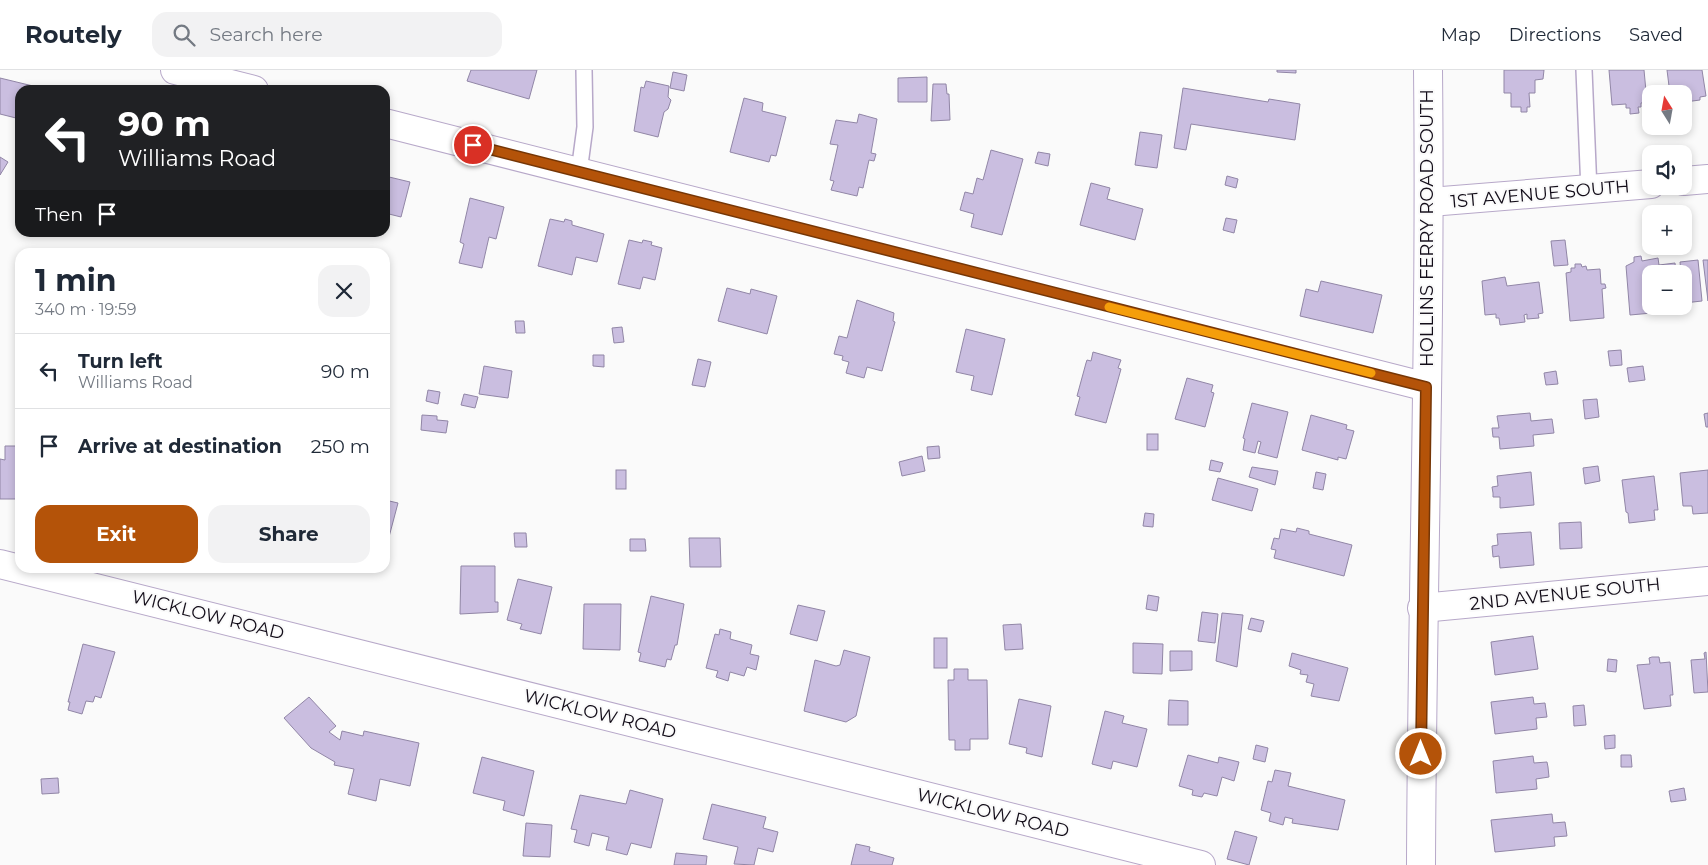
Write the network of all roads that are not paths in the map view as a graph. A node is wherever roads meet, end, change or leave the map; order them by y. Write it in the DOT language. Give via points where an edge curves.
graph roads {
  1 [pos="175,70"];
  2 [pos="584,70"];
  3 [pos="1428,70"];
  4 [pos="1584,70"];
  5 [pos="234,85"];
  6 [pos="390,124"];
  7 [pos="579,172"];
  8 [pos="1708,179"];
  9 [pos="1692,180"];
  10 [pos="1642,185"];
  11 [pos="1589,191"];
  12 [pos="1430,202"];
  13 [pos="1426,387"];
  14 [pos="0,564"];
  15 [pos="15,568"];
  16 [pos="36,573"];
  17 [pos="1708,581"];
  18 [pos="1422,608"];
  19 [pos="1200,865"];
  20 [pos="1421,865"];
  1 -- 5 [label="street"];
  2 -- 7 [label="lane" via="585,127"];
  3 -- 12 [label="street, HOLLINS FERRY ROAD SOUTH"];
  4 -- 11 [label="lane"];
  6 -- 7 [label="street"];
  7 -- 13 [label="street"];
  8 -- 9 [label="street"];
  10 -- 11 [label="street, 1ST AVENUE SOUTH"];
  11 -- 12 [label="street, 1ST AVENUE SOUTH"];
  12 -- 13 [label="street, HOLLINS FERRY ROAD SOUTH"];
  13 -- 18 [label="street, HOLLINS FERRY ROAD SOUTH"];
  14 -- 15 [label="street, WICKLOW ROAD"];
  16 -- 19 [label="street, WICKLOW ROAD"];
  17 -- 18 [label="street, 2ND AVENUE SOUTH"];
  18 -- 20 [label="street, HOLLINS FERRY ROAD SOUTH"];
}
